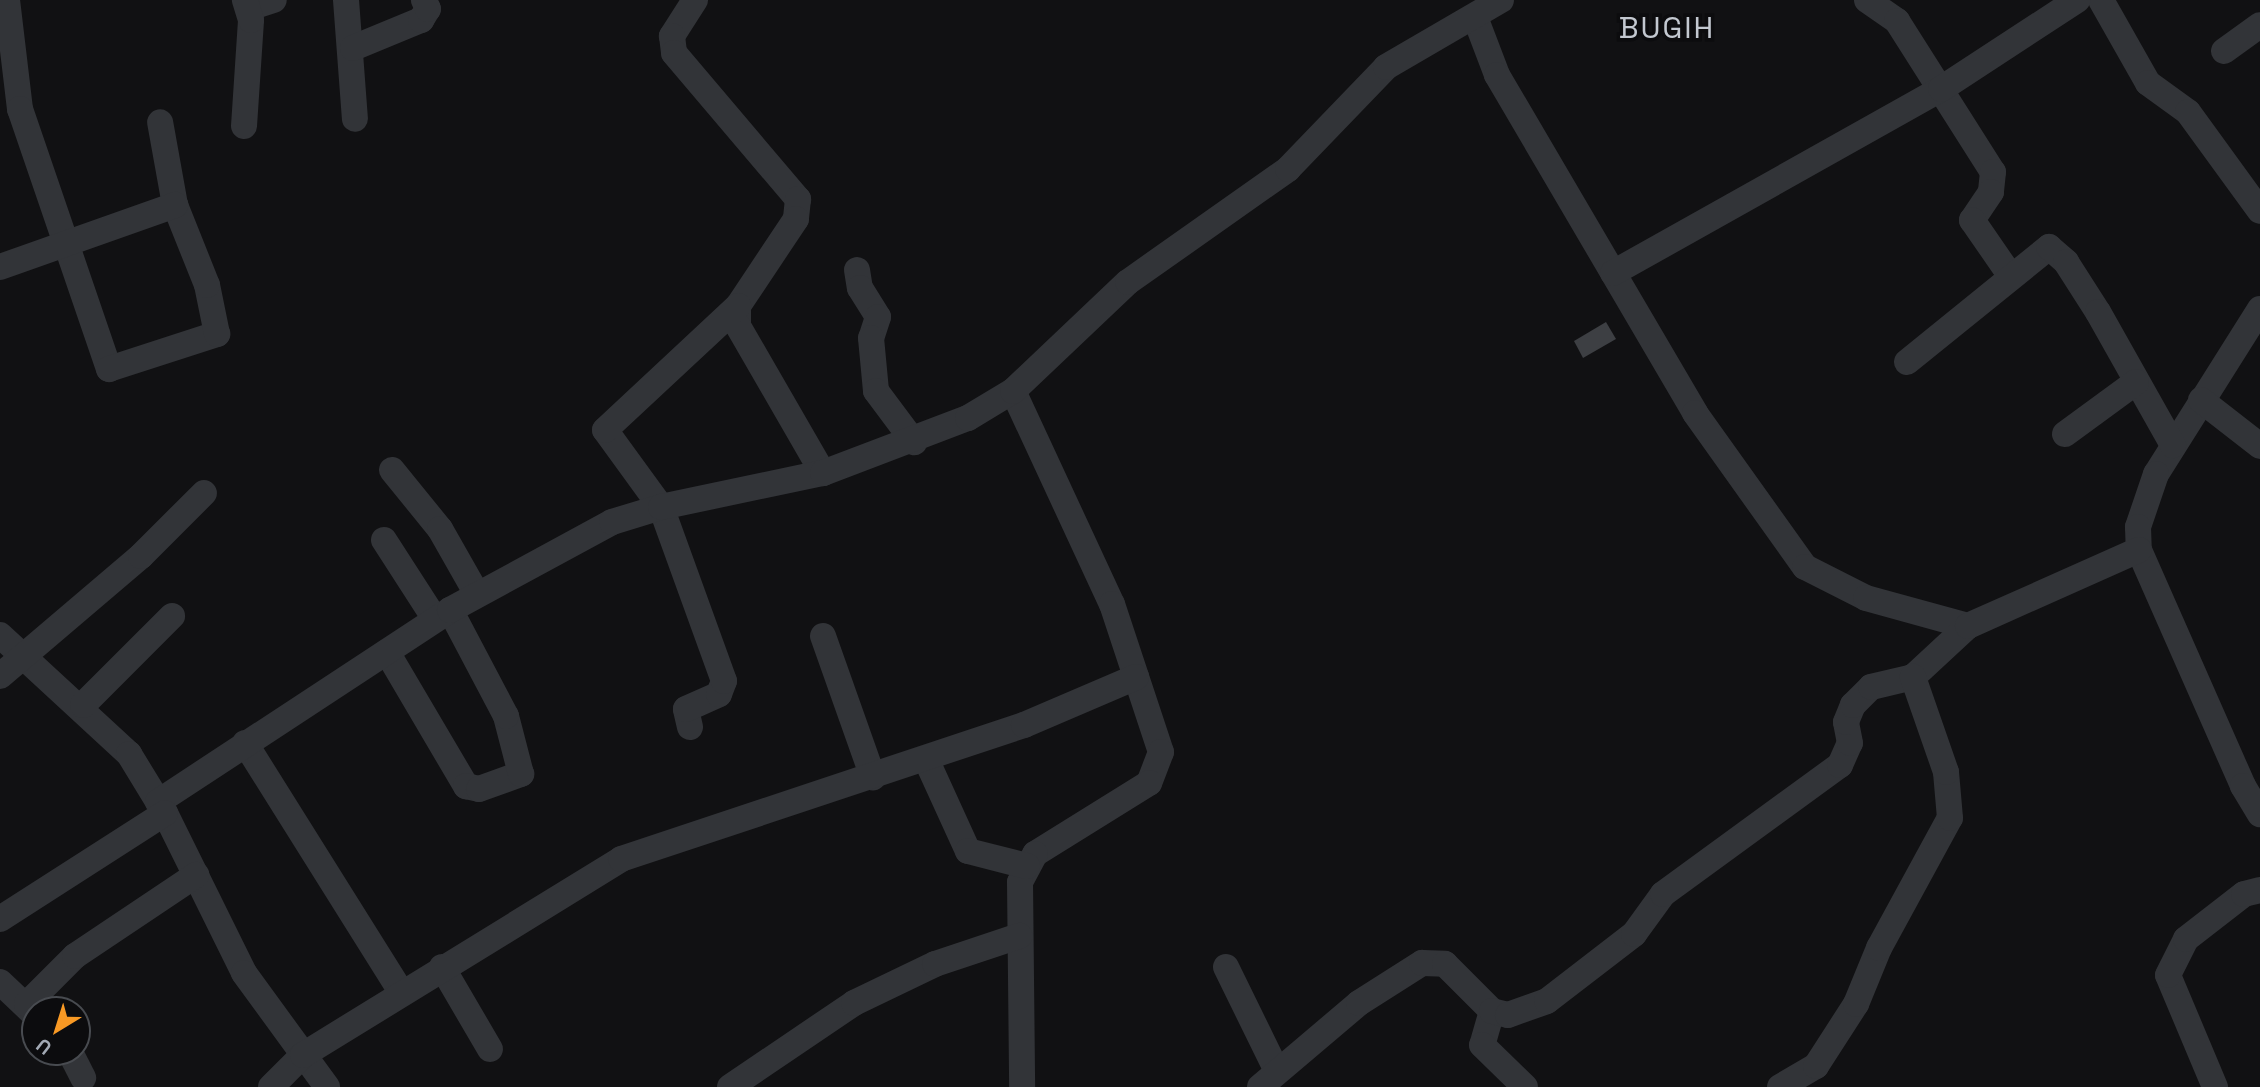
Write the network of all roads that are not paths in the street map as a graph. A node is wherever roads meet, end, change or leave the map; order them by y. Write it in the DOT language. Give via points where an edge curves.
graph roads {
  1 [pos="7,0"];
  2 [pos="346,0"];
  3 [pos="424,0"];
  4 [pos="695,0"];
  5 [pos="1501,0"];
  6 [pos="1867,0"];
  7 [pos="2077,0"];
  8 [pos="2101,0"];
  9 [pos="256,3"];
  10 [pos="1475,17"];
  11 [pos="2260,25"];
  12 [pos="354,48"];
  13 [pos="2224,51"];
  14 [pos="1941,89"];
  15 [pos="355,120"];
  16 [pos="160,122"];
  17 [pos="244,126"];
  18 [pos="175,205"];
  19 [pos="2260,211"];
  20 [pos="64,241"];
  21 [pos="0,267"];
  22 [pos="858,270"];
  23 [pos="1613,273"];
  24 [pos="2010,275"];
  25 [pos="738,306"];
  26 [pos="2260,309"];
  27 [pos="1907,362"];
  28 [pos="2136,382"];
  29 [pos="1013,391"];
  30 [pos="2201,400"];
  31 [pos="2065,434"];
  32 [pos="914,442"];
  33 [pos="2174,445"];
  34 [pos="2260,446"];
  35 [pos="393,470"];
  36 [pos="823,473"];
  37 [pos="204,493"];
  38 [pos="661,507"];
  39 [pos="384,540"];
  40 [pos="2139,550"];
  41 [pos="477,594"];
  42 [pos="442,614"];
  43 [pos="172,616"];
  44 [pos="1968,626"];
  45 [pos="0,635"];
  46 [pos="823,636"];
  47 [pos="387,652"];
  48 [pos="24,658"];
  49 [pos="0,676"];
  50 [pos="1136,677"];
  51 [pos="1913,677"];
  52 [pos="83,705"];
  53 [pos="690,727"];
  54 [pos="245,743"];
  55 [pos="926,759"];
  56 [pos="873,776"];
  57 [pos="2257,805"];
  58 [pos="162,807"];
  59 [pos="1027,866"];
  60 [pos="196,875"];
  61 [pos="2260,890"];
  62 [pos="0,919"];
  63 [pos="1019,936"];
  64 [pos="442,967"];
  65 [pos="1226,967"];
  66 [pos="0,982"];
  67 [pos="401,992"];
  68 [pos="42,996"];
  69 [pos="21,1001"];
  70 [pos="1492,1011"];
  71 [pos="490,1049"];
  72 [pos="303,1055"];
  73 [pos="77,1066"];
  74 [pos="83,1078"];
  75 [pos="1268,1078"];
  76 [pos="738,1084"];
  77 [pos="271,1087"];
  78 [pos="327,1087"];
  79 [pos="1021,1087"];
  80 [pos="1525,1087"];
  81 [pos="1780,1087"];
  82 [pos="2215,1087"];
  1 -- 20 [label="street" via="20,109"];
  2 -- 12 [label="street"];
  3 -- 12 [label="street" via="428,9 421,20"];
  4 -- 25 [label="street" via="672,36 674,53 765,155 800,209"];
  5 -- 10 [label="street"];
  6 -- 14 [label="street" via="1897,21"];
  7 -- 14 [label="street"];
  8 -- 19 [label="street" via="2148,83 2188,112"];
  9 -- 17 [label="street"];
  10 -- 23 [label="street" via="1497,75"];
  10 -- 29 [label="street" via="1387,67 1288,169 1128,282"];
  11 -- 13 [label="street"];
  12 -- 15 [label="street"];
  14 -- 23 [label="street"];
  14 -- 24 [label="street" via="1993,172 1991,192 1972,220"];
  16 -- 18 [label="street"];
  18 -- 20 [label="street"];
  18 -- 20 [label="street" via="219,328 212,340 109,369"];
  20 -- 21 [label="street"];
  22 -- 32 [label="street" via="860,288 878,317 871,338 876,391"];
  23 -- 44 [label="street" via="1695,413 1805,567 1866,598"];
  24 -- 27 [label="street"];
  24 -- 28 [label="street" via="2043,249 2054,249 2098,312"];
  25 -- 36 [label="street" via="741,333"];
  25 -- 38 [label="street" via="606,426"];
  26 -- 30 [label="street"];
  28 -- 31 [label="street"];
  28 -- 33 [label="street"];
  29 -- 32 [label="street"];
  29 -- 50 [label="street" via="1112,604"];
  30 -- 33 [label="street"];
  30 -- 34 [label="street"];
  32 -- 36 [label="street"];
  33 -- 40 [label="street" via="2145,495"];
  35 -- 41 [label="street" via="440,529"];
  36 -- 38 [label="street"];
  37 -- 48 [label="street"];
  38 -- 41 [label="street" via="612,522"];
  38 -- 53 [label="street" via="724,681 719,694 686,709"];
  39 -- 42 [label="street"];
  40 -- 44 [label="street"];
  40 -- 57 [label="street"];
  41 -- 42 [label="street"];
  42 -- 47 [label="street"];
  42 -- 47 [label="street" via="506,716 521,774 479,789 466,786"];
  43 -- 52 [label="street"];
  44 -- 51 [label="street"];
  45 -- 48 [label="street"];
  46 -- 56 [label="street"];
  47 -- 54 [label="street"];
  48 -- 49 [label="street"];
  48 -- 52 [label="street"];
  50 -- 55 [label="street"];
  50 -- 59 [label="street" via="1161,752 1149,783 1035,854"];
  51 -- 70 [label="street" via="1871,687 1853,705 1846,722 1850,743 1840,765 1663,894 1634,934 1528,1011"];
  51 -- 81 [label="street" via="1946,772 1950,818 1878,948 1856,1004 1816,1066"];
  52 -- 58 [label="street" via="129,754"];
  54 -- 58 [label="street"];
  54 -- 67 [label="street"];
  55 -- 56 [label="street"];
  55 -- 59 [label="street" via="968,852"];
  56 -- 64 [label="street" via="621,859"];
  58 -- 60 [label="street"];
  58 -- 62 [label="street"];
  59 -- 63 [label="street" via="1020,882"];
  60 -- 68 [label="street" via="75,956"];
  60 -- 72 [label="street" via="244,973"];
  61 -- 82 [label="street" via="2244,894 2186,939 2168,975"];
  63 -- 76 [label="street" via="935,964 853,1003"];
  63 -- 79 [label="street"];
  64 -- 67 [label="street"];
  64 -- 71 [label="street"];
  65 -- 75 [label="street"];
  66 -- 69 [label="street"];
  67 -- 72 [label="street"];
  70 -- 75 [label="street" via="1444,964 1422,963 1359,1003"];
  70 -- 80 [label="street" via="1482,1045"];
  72 -- 77 [label="street"];
  72 -- 78 [label="street"];
  73 -- 74 [label="street"];
}
